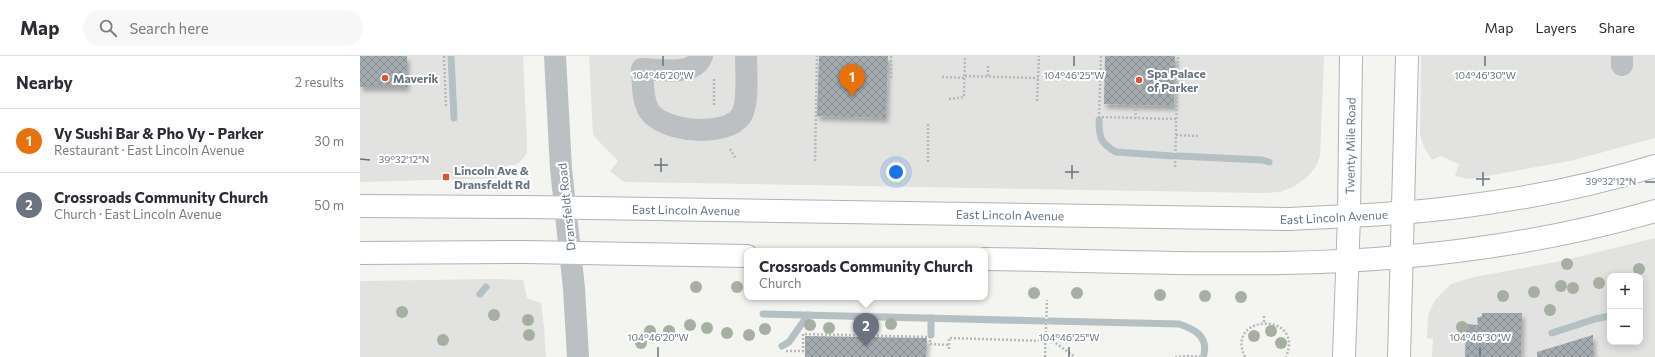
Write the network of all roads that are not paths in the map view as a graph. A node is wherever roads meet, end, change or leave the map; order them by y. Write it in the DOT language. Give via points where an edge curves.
graph roads {
  1 [pos="555,56"];
  2 [pos="746,56"];
  3 [pos="1351,56"];
  4 [pos="1407,56"];
  5 [pos="698,63"];
  6 [pos="1655,166"];
  7 [pos="360,206"];
  8 [pos="565,208"];
  9 [pos="1655,211"];
  10 [pos="1403,212"];
  11 [pos="1349,216"];
  12 [pos="360,253"];
  13 [pos="571,253"];
  14 [pos="744,256"];
  15 [pos="1402,256"];
  16 [pos="988,259"];
  17 [pos="1347,260"];
  18 [pos="578,357"];
  19 [pos="1344,357"];
  20 [pos="1399,357"];
  1 -- 8 [label="street, Dransfeldt Road"];
  2 -- 5 [label="street" via="746,98 742,115 732,124 718,128 677,127 653,115 646,104 642,69"];
  3 -- 11 [label="main road, Twenty Mile Road"];
  4 -- 10 [label="main road"];
  6 -- 10 [label="main road, East Lincoln Avenue" via="1527,197 1464,207"];
  7 -- 8 [label="main road, East Lincoln Avenue"];
  8 -- 11 [label="main road, East Lincoln Avenue" via="1242,219"];
  8 -- 13 [label="street, Dransfeldt Road"];
  9 -- 15 [label="main road" via="1568,233 1502,246"];
  10 -- 11 [label="main road, East Lincoln Avenue"];
  10 -- 15 [label="main road"];
  11 -- 17 [label="main road, Twenty Mile Road"];
  12 -- 13 [label="main road"];
  13 -- 14 [label="main road"];
  13 -- 18 [label="street, Dransfeldt Road"];
  15 -- 17 [label="main road"];
  15 -- 20 [label="main road"];
  16 -- 17 [label="main road" via="1257,264"];
  17 -- 19 [label="main road, Twenty Mile Road"];
}
